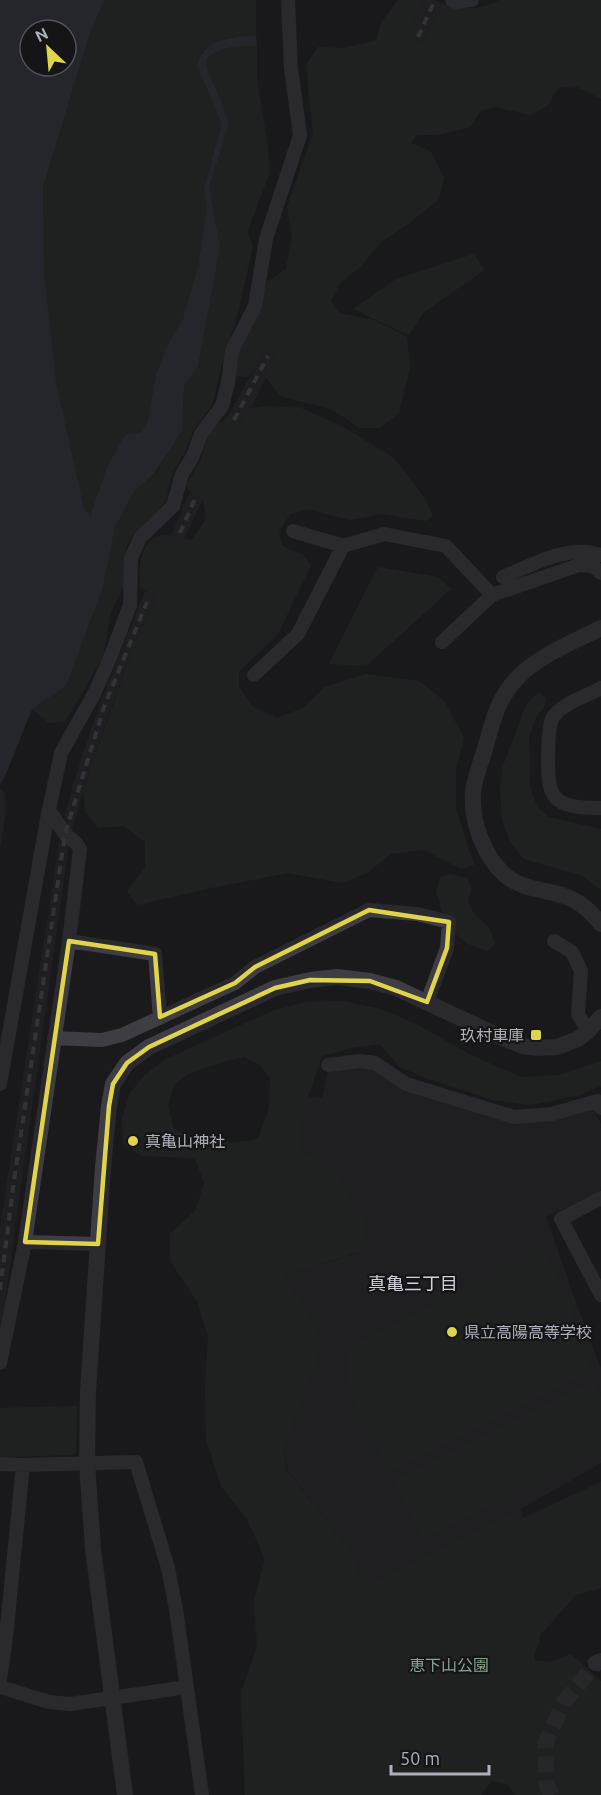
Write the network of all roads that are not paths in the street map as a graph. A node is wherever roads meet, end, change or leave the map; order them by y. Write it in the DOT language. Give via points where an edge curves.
graph roads {
  1 [pos="288,0"];
  2 [pos="452,0"];
  3 [pos="472,0"];
  4 [pos="293,531"];
  5 [pos="343,546"];
  6 [pos="601,555"];
  7 [pos="601,573"];
  8 [pos="503,577"];
  9 [pos="492,595"];
  10 [pos="601,628"];
  11 [pos="442,642"];
  12 [pos="254,675"];
  13 [pos="600,692"];
  14 [pos="601,808"];
  15 [pos="48,814"];
  16 [pos="601,924"];
  17 [pos="69,941"];
  18 [pos="554,941"];
  19 [pos="427,1002"];
  20 [pos="160,1017"];
  21 [pos="601,1017"];
  22 [pos="588,1031"];
  23 [pos="54,1038"];
  24 [pos="328,1065"];
  25 [pos="0,1084"];
  26 [pos="601,1108"];
  27 [pos="601,1198"];
  28 [pos="25,1242"];
  29 [pos="98,1244"];
  30 [pos="599,1287"];
  31 [pos="0,1364"];
  32 [pos="87,1463"];
  33 [pos="0,1464"];
  34 [pos="23,1465"];
  35 [pos="0,1679"];
  36 [pos="0,1687"];
  37 [pos="187,1687"];
  38 [pos="113,1698"];
  39 [pos="126,1795"];
  40 [pos="202,1795"];
  1 -- 15 [label="street" via="291,68 300,135 266,239 255,306 232,351 222,406 201,434 182,474 173,506 140,538 131,558 130,605 94,694 61,753"];
  2 -- 3 [label="street"];
  4 -- 5 [label="street"];
  5 -- 9 [label="street" via="384,534 446,546"];
  5 -- 12 [label="street" via="298,634"];
  6 -- 8 [label="street" via="589,551 563,553"];
  7 -- 9 [label="street" via="593,566 579,565"];
  9 -- 11 [label="street"];
  10 -- 16 [label="street" via="538,660 500,700 473,792 479,831 494,863 507,877 525,887 562,895 585,906"];
  13 -- 14 [label="street" via="561,708 552,718 548,732 550,786 556,798 578,807"];
  15 -- 17 [label="street" via="80,849"];
  15 -- 25 [label="street"];
  17 -- 20 [label="street" via="155,954"];
  17 -- 23 [label="street"];
  18 -- 22 [label="street" via="572,952 581,971 578,1014"];
  19 -- 20 [label="street" via="447,948 449,922 417,914 369,910 255,968 235,983"];
  19 -- 22 [label="street" via="524,1046 557,1047"];
  19 -- 29 [label="street" via="370,981 337,977 310,980 275,988 149,1047 127,1063 113,1084 109,1106"];
  20 -- 23 [label="street" via="102,1040"];
  21 -- 22 [label="street"];
  23 -- 28 [label="street"];
  24 -- 26 [label="street" via="375,1063 406,1084 514,1117 552,1114 597,1101"];
  27 -- 30 [label="street" via="561,1219"];
  28 -- 29 [label="street"];
  28 -- 31 [label="street"];
  29 -- 32 [label="street"];
  32 -- 34 [label="street"];
  32 -- 37 [label="street" via="136,1462 168,1568"];
  32 -- 38 [label="street" via="93,1549"];
  33 -- 34 [label="street"];
  34 -- 35 [label="street"];
  36 -- 38 [label="street" via="49,1702 70,1704"];
  37 -- 38 [label="street"];
  37 -- 40 [label="street"];
  38 -- 39 [label="street"];
}
